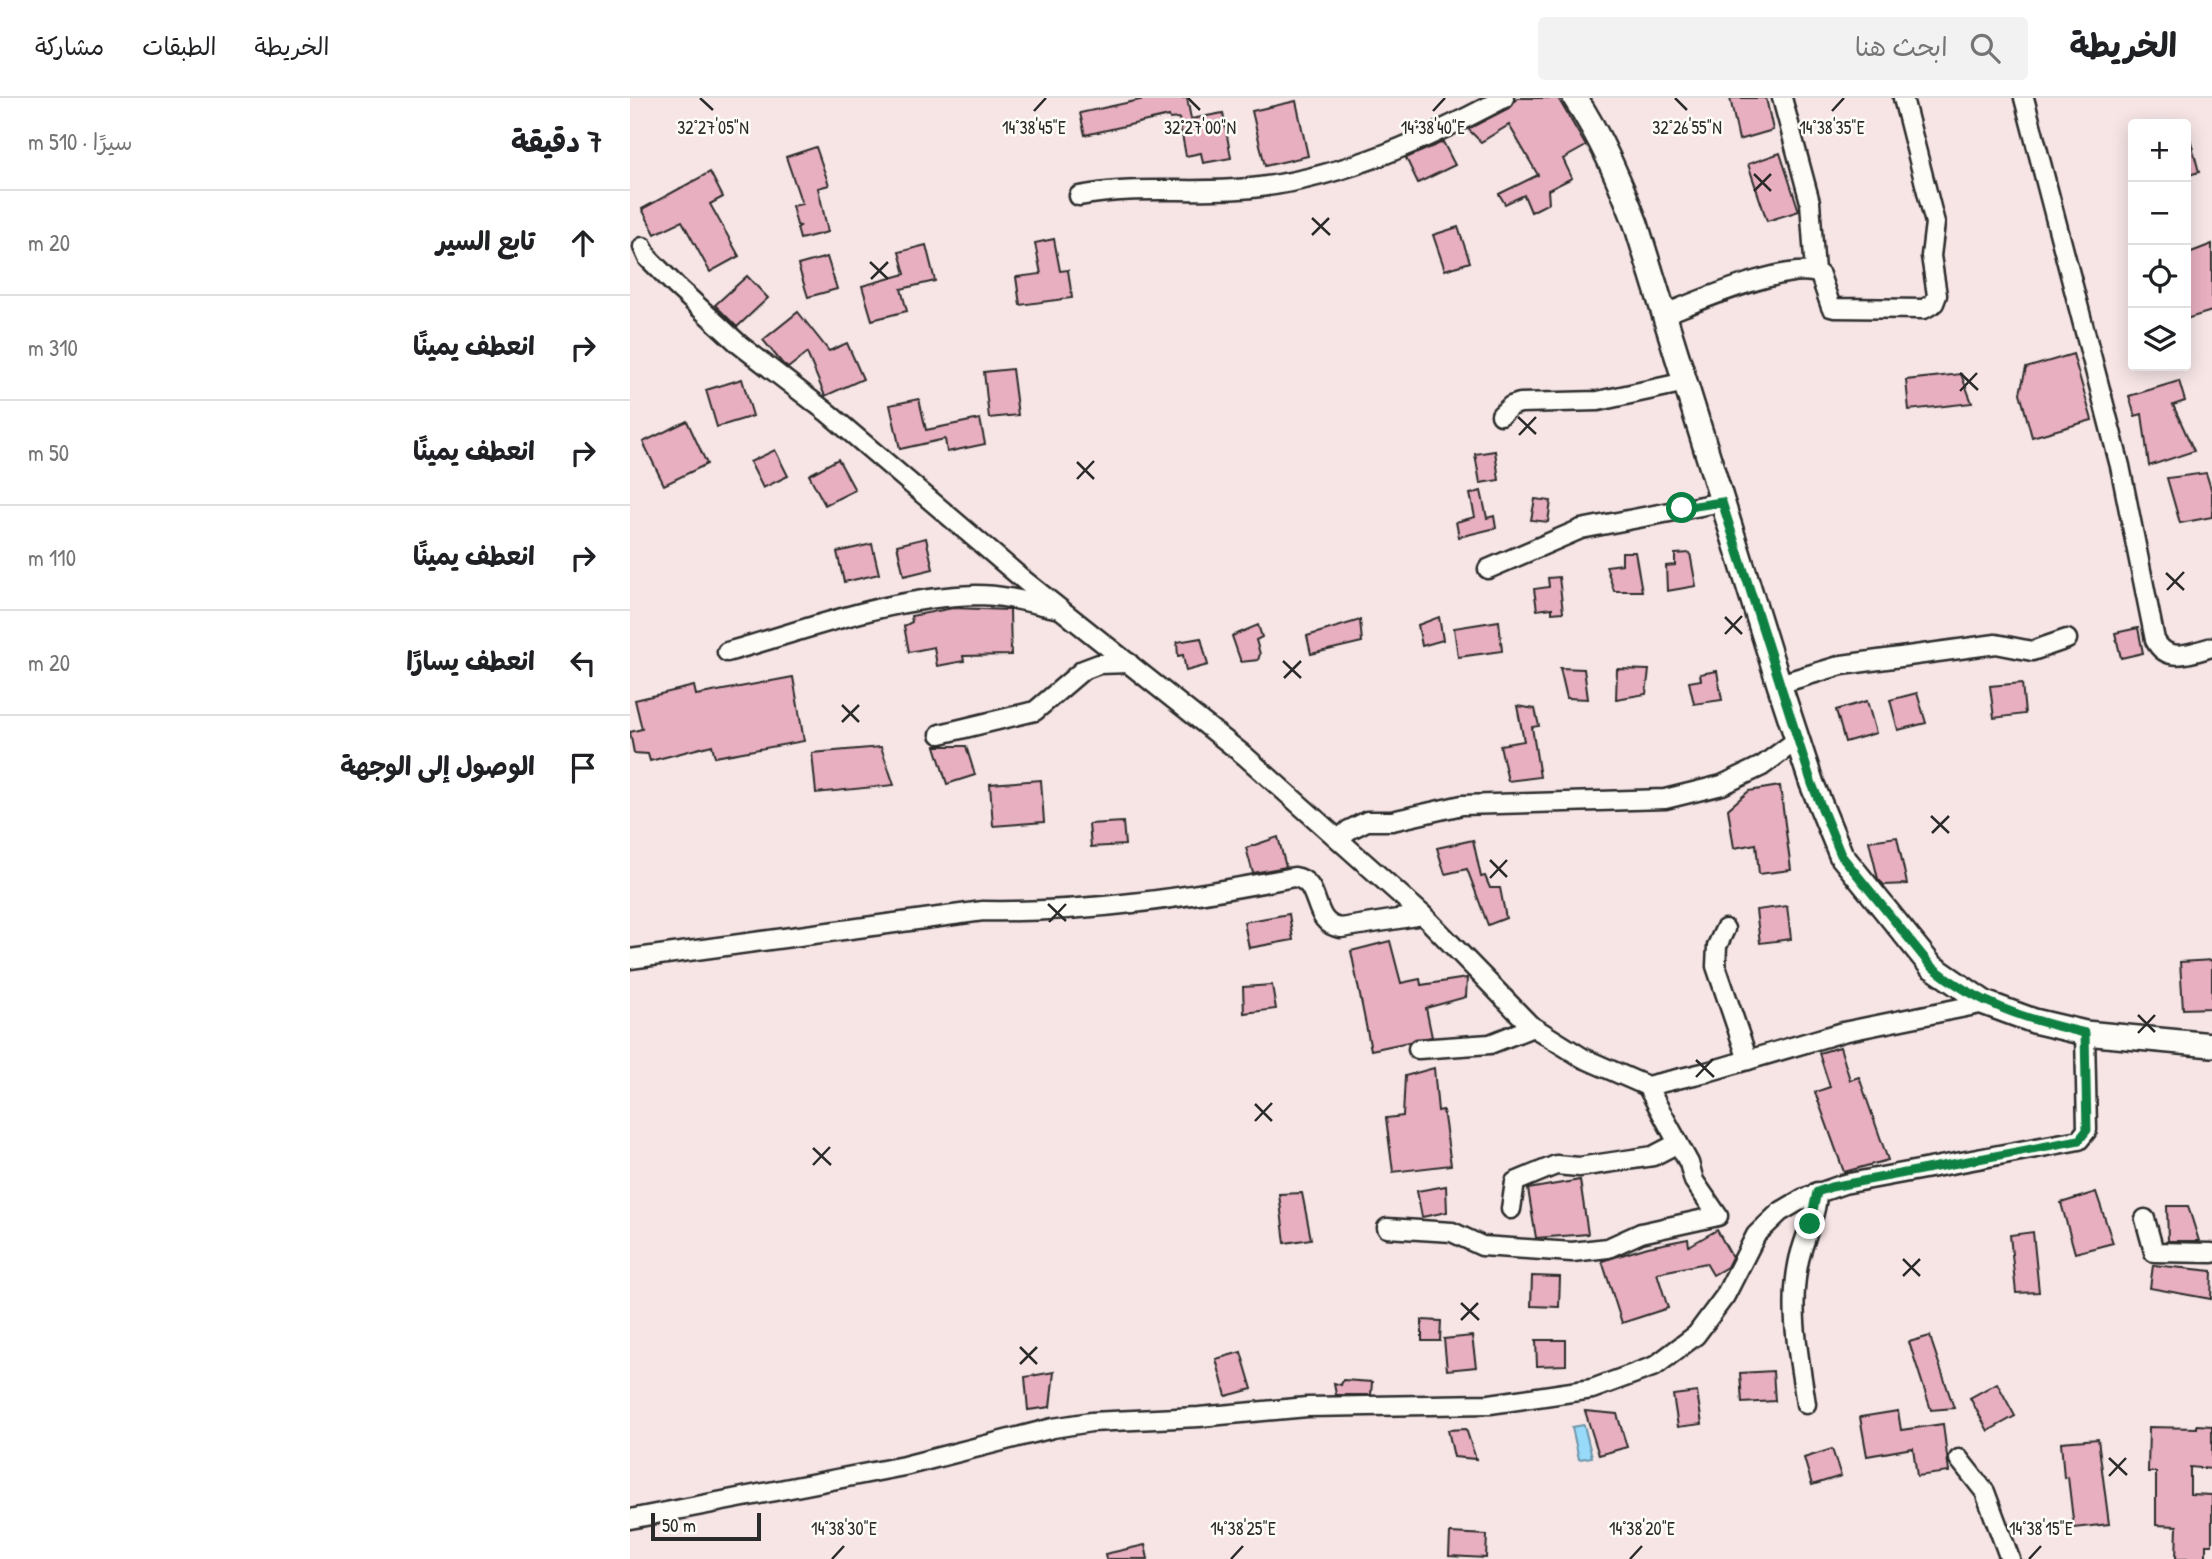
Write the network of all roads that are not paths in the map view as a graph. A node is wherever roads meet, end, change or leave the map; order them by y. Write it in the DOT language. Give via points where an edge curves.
graph roads {
  1 [pos="1504,98"];
  2 [pos="1575,98"];
  3 [pos="1782,98"];
  4 [pos="1903,98"];
  5 [pos="2024,98"];
  6 [pos="1079,196"];
  7 [pos="643,247"];
  8 [pos="1815,272"];
  9 [pos="1665,314"];
  10 [pos="1686,382"];
  11 [pos="1501,415"];
  12 [pos="1722,502"];
  13 [pos="1488,569"];
  14 [pos="1062,610"];
  15 [pos="2067,639"];
  16 [pos="2212,648"];
  17 [pos="727,652"];
  18 [pos="1129,663"];
  19 [pos="1779,684"];
  20 [pos="940,734"];
  21 [pos="1797,740"];
  22 [pos="1339,839"];
  23 [pos="1423,915"];
  24 [pos="1725,929"];
  25 [pos="630,959"];
  26 [pos="1985,1003"];
  27 [pos="1533,1027"];
  28 [pos="2085,1033"];
  29 [pos="2208,1048"];
  30 [pos="1418,1049"];
  31 [pos="1748,1060"];
  32 [pos="1647,1086"];
  33 [pos="1678,1143"];
  34 [pos="1817,1192"];
  35 [pos="1511,1209"];
  36 [pos="2145,1219"];
  37 [pos="1387,1228"];
  38 [pos="2212,1254"];
  39 [pos="1806,1404"];
  40 [pos="1959,1460"];
  41 [pos="630,1519"];
  42 [pos="2010,1559"];
  1 -- 6 [label="street" via="1399,148 1297,181 1219,191 1139,188"];
  2 -- 9 [label="street" via="1623,190"];
  3 -- 8 [label="street" via="1810,202"];
  4 -- 8 [label="street" via="1935,223 1931,256 1936,299 1924,309 1835,308"];
  5 -- 16 [label="street" via="2120,466 2155,640 2170,655"];
  7 -- 14 [label="street" via="648,258 740,345"];
  8 -- 9 [label="street" via="1776,275"];
  9 -- 10 [label="street"];
  10 -- 11 [label="street" via="1610,399 1520,404"];
  10 -- 12 [label="street"];
  12 -- 13 [label="street" via="1581,529"];
  12 -- 19 [label="street"];
  14 -- 17 [label="street" via="1011,597 919,600 849,615"];
  14 -- 18 [label="street"];
  15 -- 19 [label="street" via="2032,651 1996,644 1842,665"];
  18 -- 20 [label="street" via="1099,664 1083,670 1035,711"];
  18 -- 22 [label="street"];
  19 -- 21 [label="street"];
  21 -- 22 [label="street" via="1762,766 1722,785 1665,799 1462,805 1392,821 1367,821"];
  21 -- 26 [label="street" via="1841,855 1931,966"];
  22 -- 23 [label="street"];
  23 -- 25 [label="street" via="1331,927 1323,921 1311,886 1294,877 1111,905 1038,912 984,911"];
  23 -- 27 [label="street"];
  24 -- 31 [label="street" via="1717,946 1716,966"];
  26 -- 28 [label="street"];
  26 -- 31 [label="street" via="1843,1032"];
  27 -- 30 [label="street" via="1490,1044"];
  27 -- 32 [label="street" via="1602,1068"];
  28 -- 29 [label="street"];
  28 -- 34 [label="street" via="2087,1130 2079,1140"];
  31 -- 32 [label="street"];
  32 -- 33 [label="street"];
  33 -- 35 [label="street" via="1653,1156 1579,1167 1556,1165 1515,1182"];
  33 -- 37 [label="street" via="1694,1181 1718,1216 1641,1233 1608,1248 1572,1252 1482,1246 1452,1233"];
  34 -- 39 [label="street" via="1798,1264 1794,1306"];
  34 -- 41 [label="street" via="1780,1212 1756,1235 1712,1317 1680,1350 1656,1366 1592,1389 1490,1404 1307,1407 1091,1422 904,1466"];
  36 -- 38 [label="street" via="2154,1252"];
  40 -- 42 [label="street" via="1985,1492"];
}
